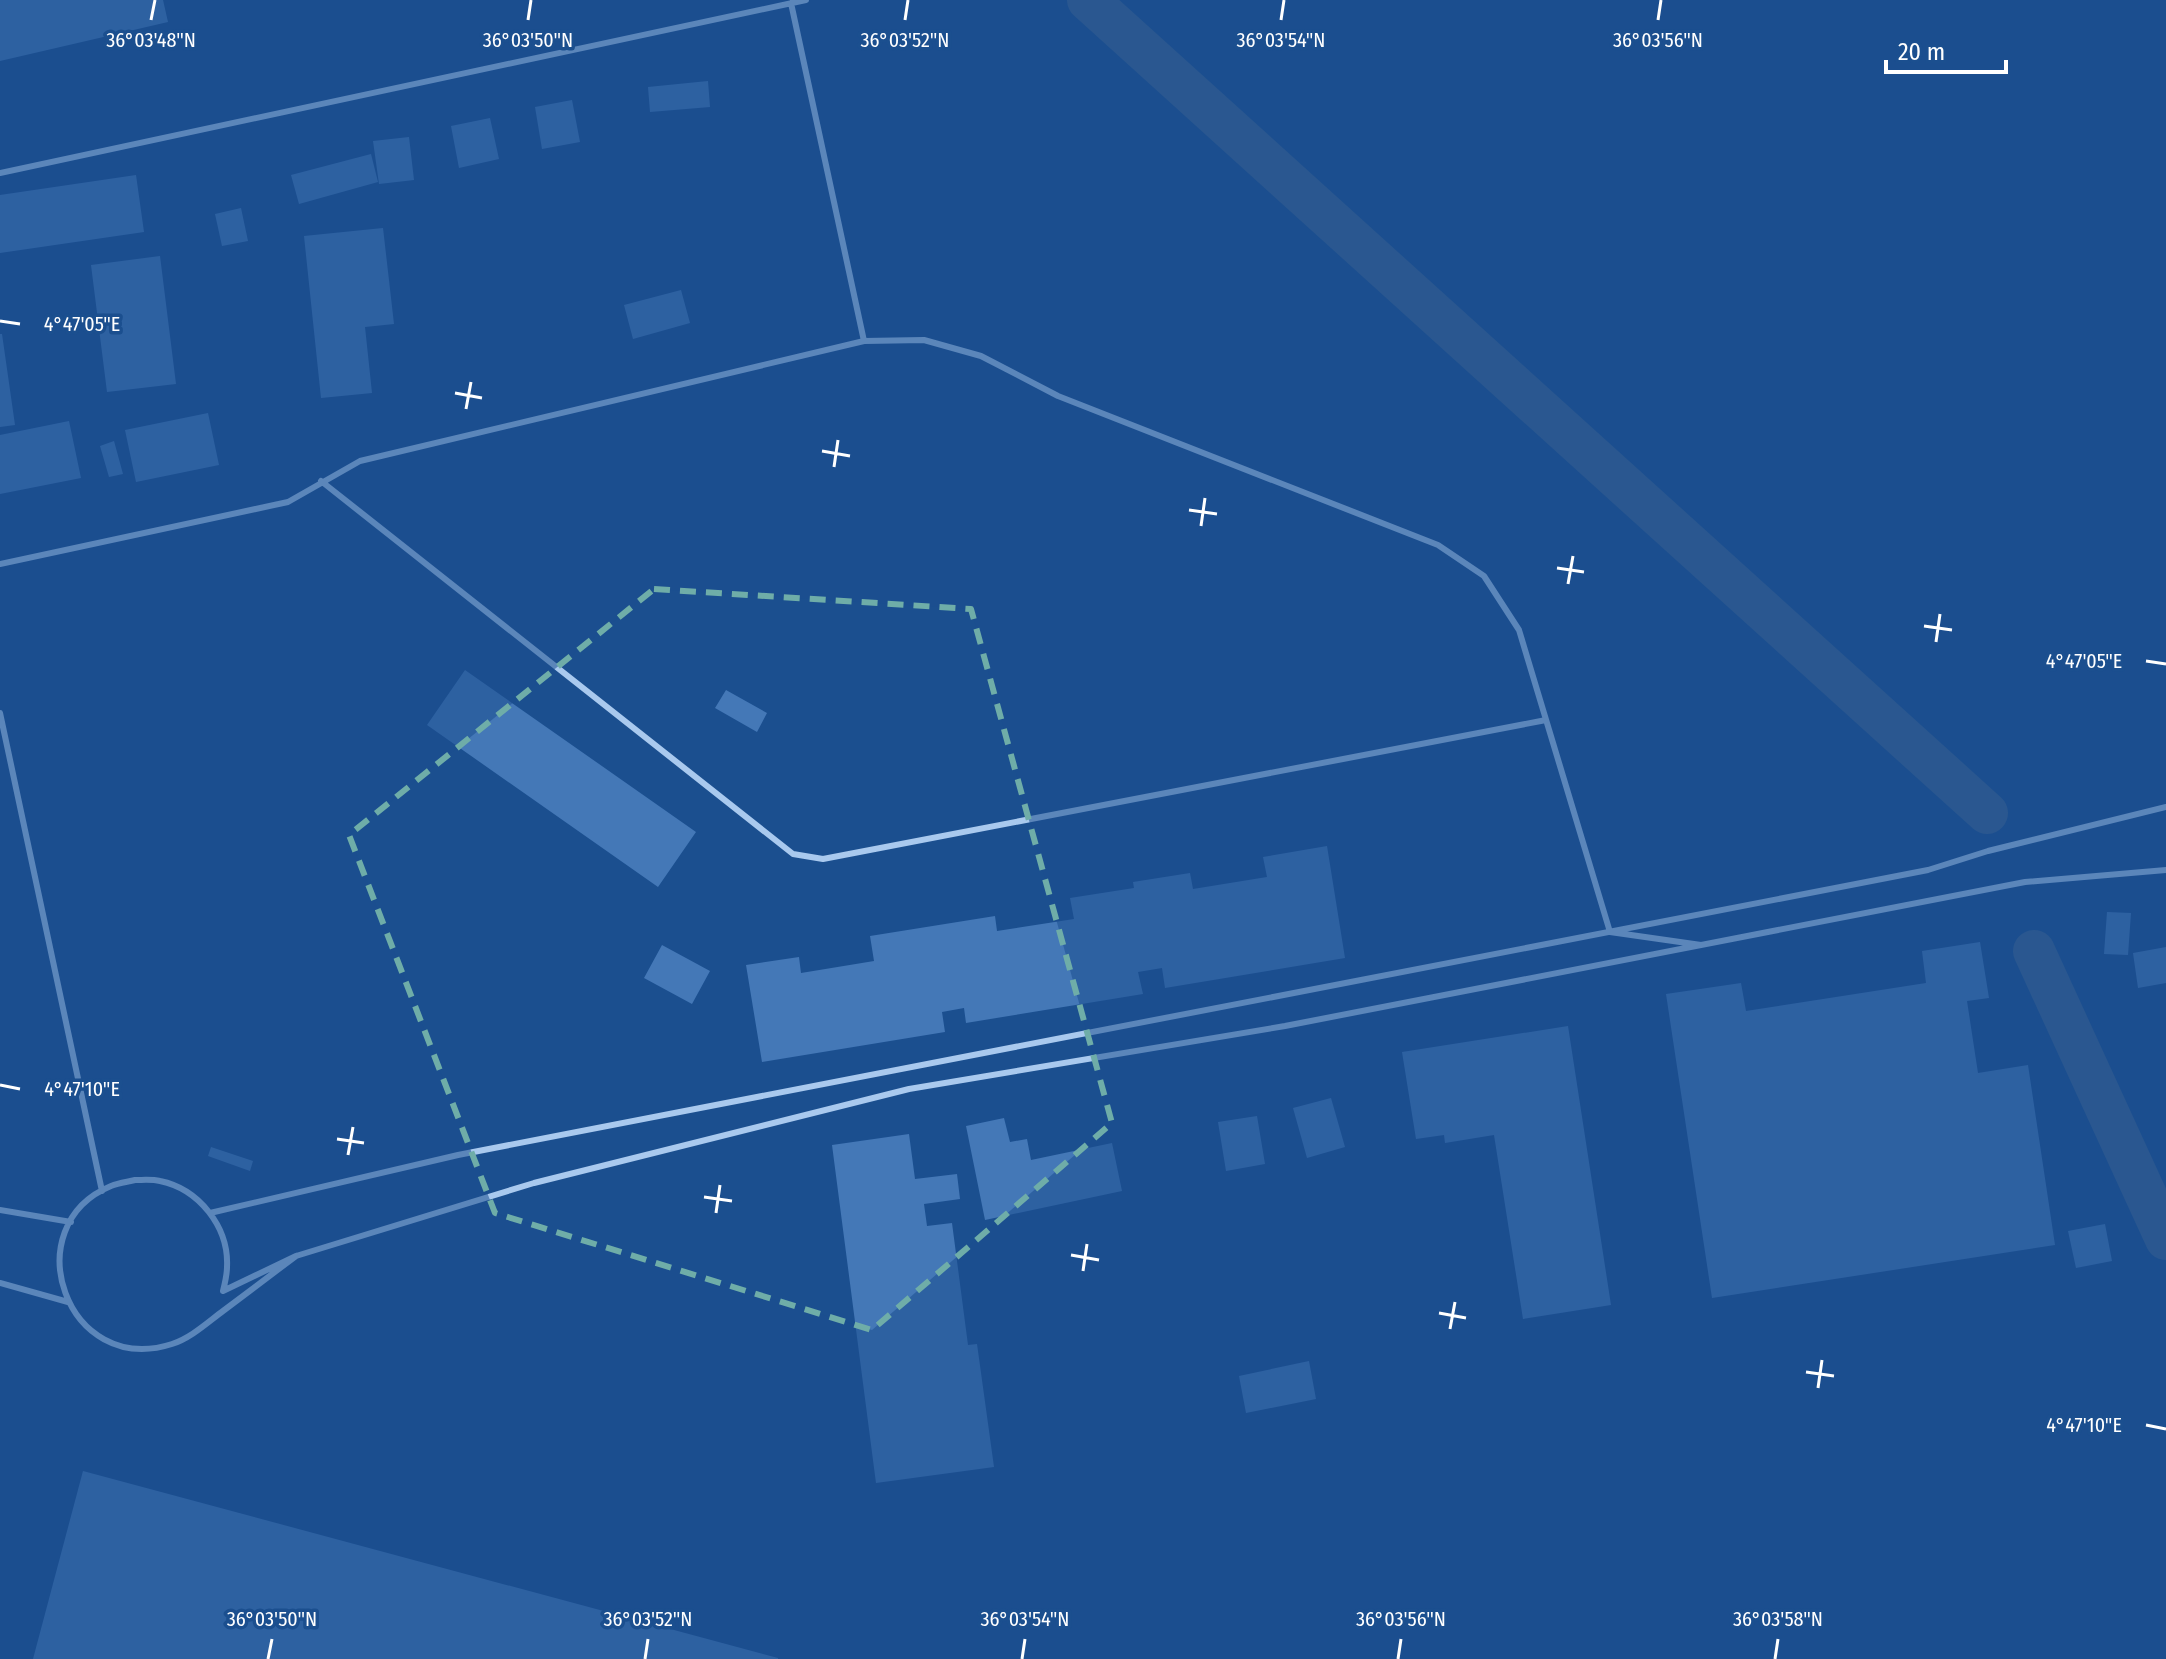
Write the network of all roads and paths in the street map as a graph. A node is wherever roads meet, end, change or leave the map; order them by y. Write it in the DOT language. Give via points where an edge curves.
graph roads {
  1 [pos="806,0"];
  2 [pos="791,3"];
  3 [pos="0,173"];
  4 [pos="864,341"];
  5 [pos="321,481"];
  6 [pos="0,564"];
  7 [pos="0,713"];
  8 [pos="1546,720"];
  9 [pos="2166,807"];
  10 [pos="2166,870"];
  11 [pos="1610,932"];
  12 [pos="1701,945"];
  13 [pos="102,1191"];
  14 [pos="0,1210"];
  15 [pos="210,1213"];
  16 [pos="71,1222"];
  17 [pos="296,1256"];
  18 [pos="0,1283"];
  19 [pos="68,1302"];
  1 -- 2 [label="lane"];
  2 -- 3 [label="lane"];
  2 -- 4 [label="lane"];
  4 -- 5 [label="lane" via="360,461"];
  4 -- 8 [label="lane" via="924,340 981,356 1058,396 1438,545 1484,576 1519,630"];
  5 -- 6 [label="lane" via="288,502"];
  5 -- 8 [label="lane" via="793,854 823,859"];
  7 -- 13 [label="lane"];
  8 -- 11 [label="lane"];
  9 -- 11 [label="lane" via="1928,870"];
  10 -- 12 [label="lane" via="2025,882"];
  11 -- 12 [label="lane"];
  11 -- 15 [label="lane" via="458,1155"];
  12 -- 17 [label="lane" via="1285,1026 909,1089 534,1183"];
  13 -- 15 [label="lane" via="135,1180 159,1180 182,1188"];
  13 -- 16 [label="lane"];
  14 -- 16 [label="lane"];
  15 -- 17 [label="lane" via="225,1244 223,1291"];
  16 -- 19 [label="lane" via="59,1261"];
  17 -- 19 [label="lane" via="196,1331 152,1349 105,1340 85,1326"];
  18 -- 19 [label="lane"];
}
